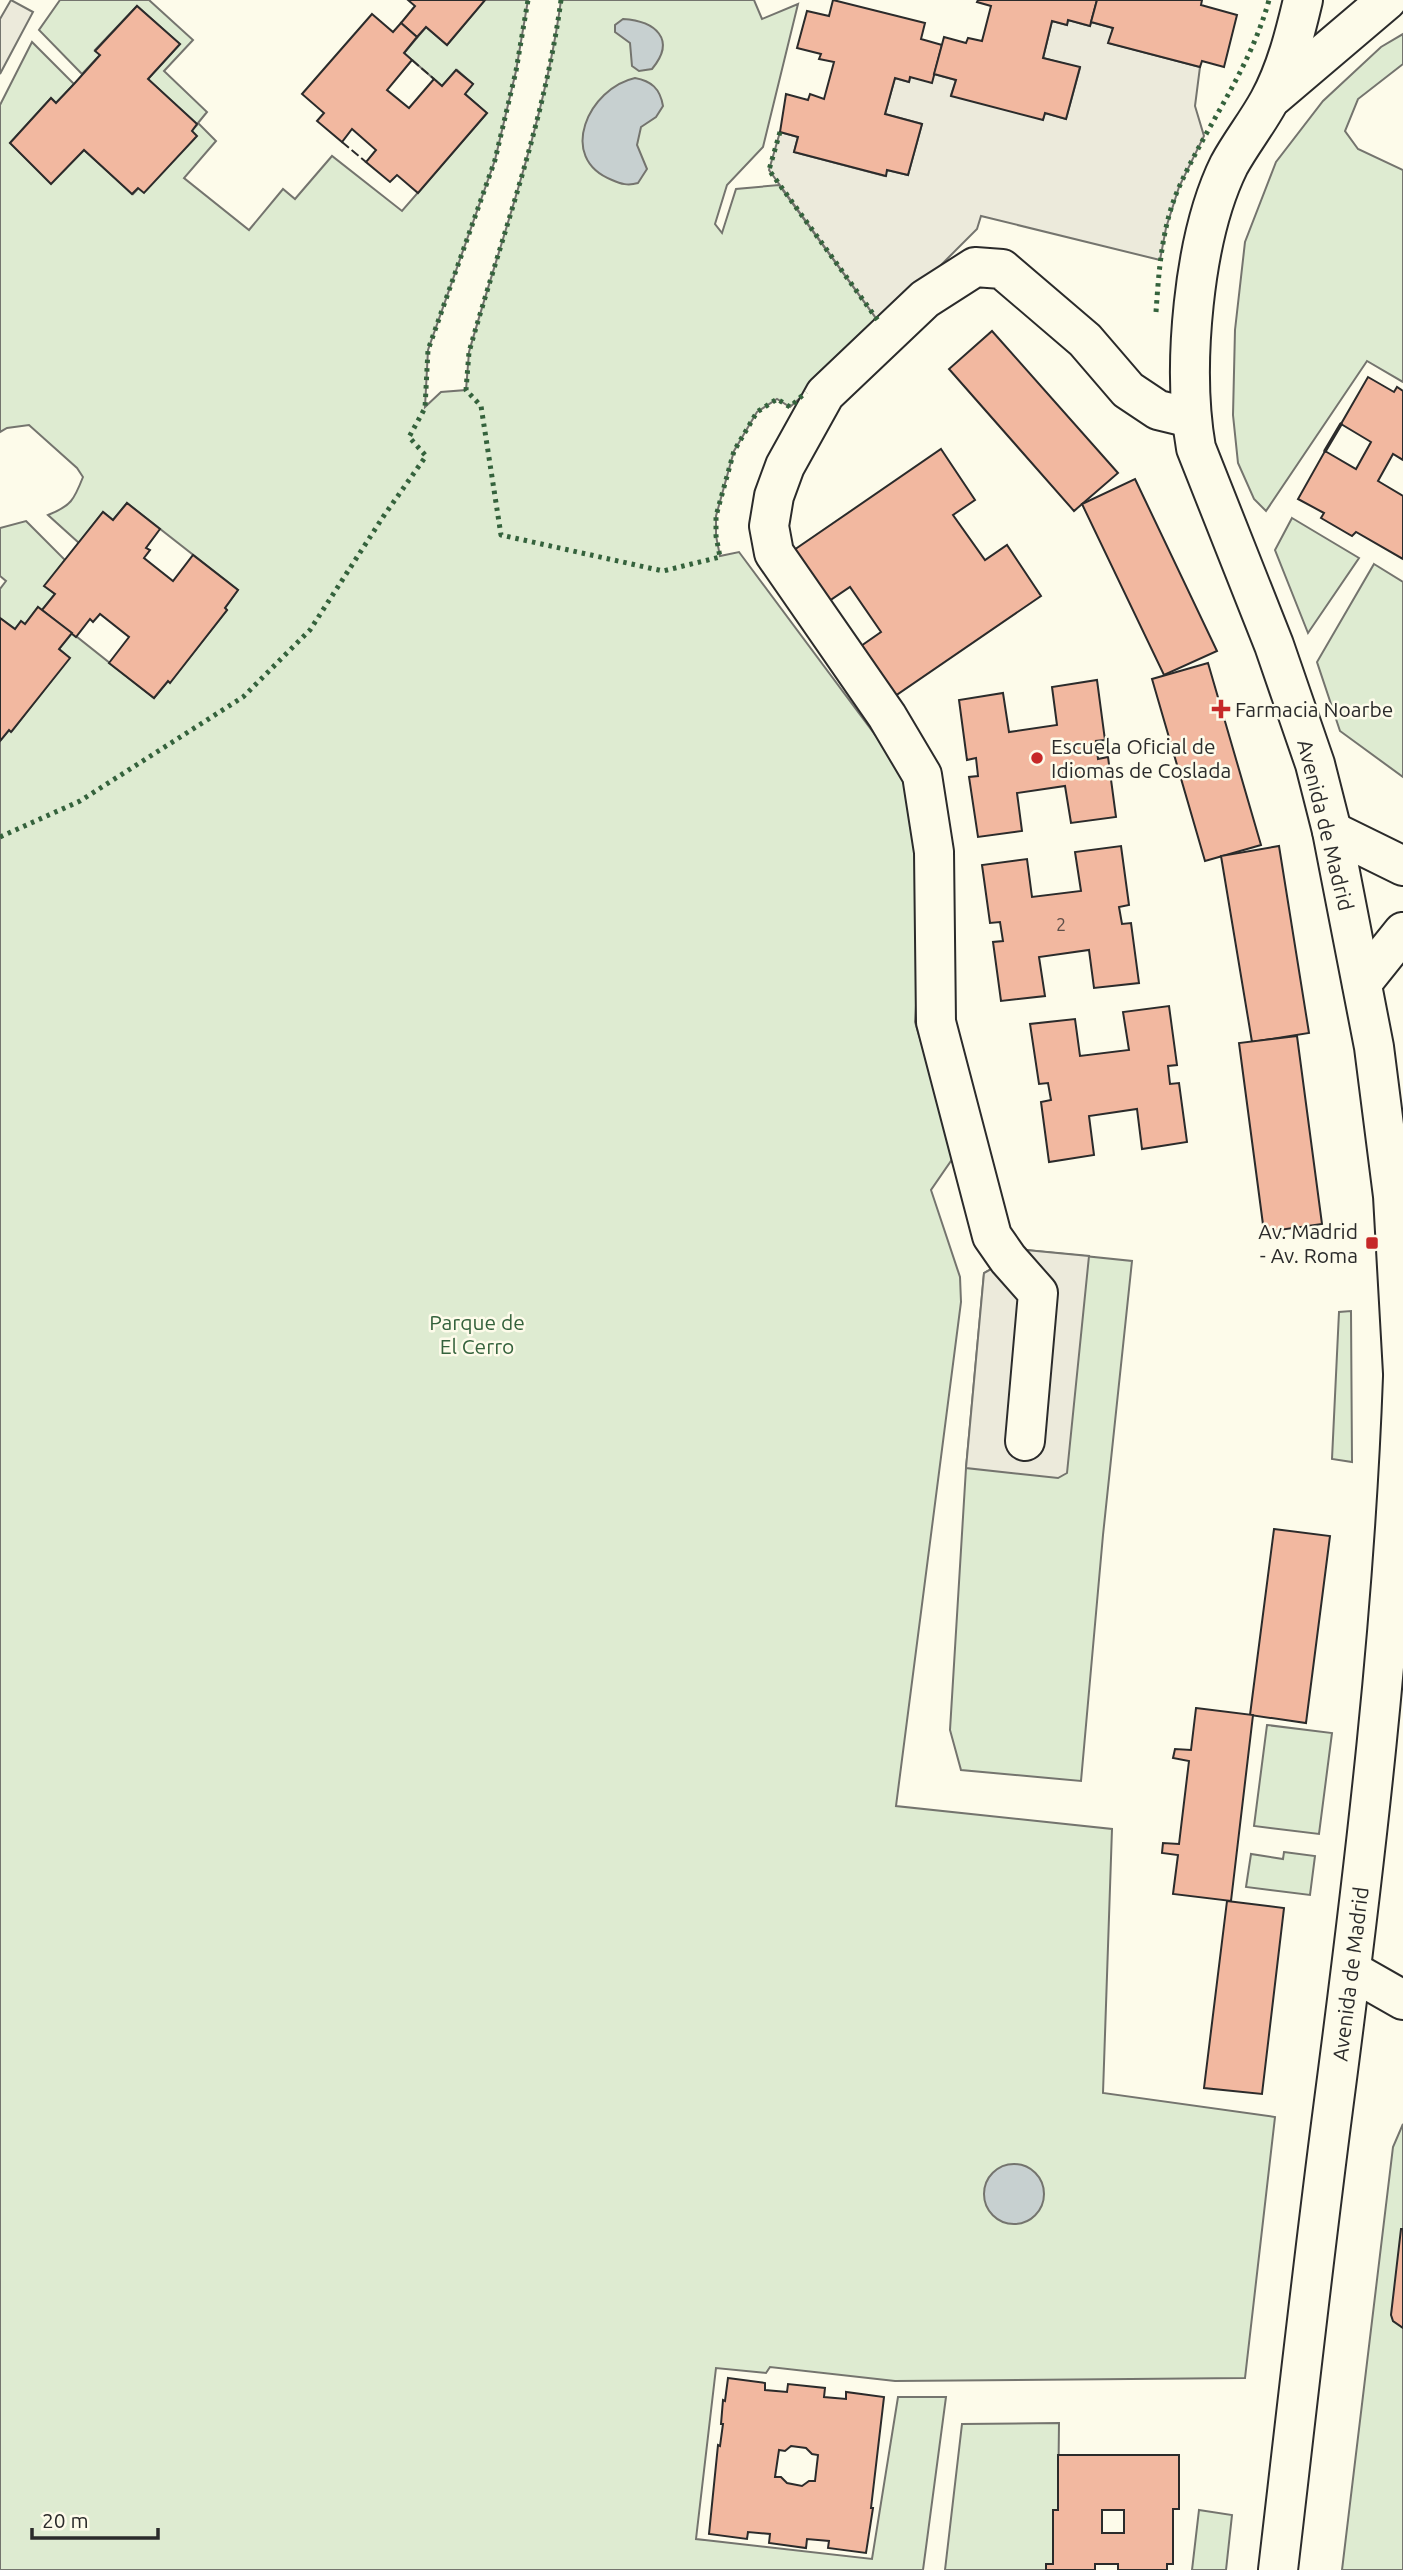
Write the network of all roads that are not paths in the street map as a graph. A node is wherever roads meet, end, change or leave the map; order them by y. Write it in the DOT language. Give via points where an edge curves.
graph roads {
  1 [pos="1303,0"];
  2 [pos="1387,0"];
  3 [pos="1270,99"];
  4 [pos="1191,418"];
  5 [pos="1332,831"];
  6 [pos="1403,866"];
  7 [pos="1403,932"];
  8 [pos="1362,983"];
  9 [pos="1403,1375"];
  10 [pos="1025,1441"];
  11 [pos="1352,1971"];
  12 [pos="1403,2000"];
  13 [pos="1278,2570"];
  1 -- 3 [label="street, Avenida de Madrid"];
  2 -- 3 [label="street, Avenida de Madrid"];
  3 -- 4 [label="street, Avenida de Madrid" via="1229,165 1207,223 1193,313"];
  4 -- 5 [label="street, Avenida de Madrid" via="1196,448 1311,752"];
  4 -- 10 [label="street" via="1158,410 1128,390 1085,340 1002,269 975,267 925,299 825,394 785,466 769,526 774,553 887,716 922,775 934,852 936,1022 992,1236 1038,1293"];
  5 -- 6 [label="street"];
  5 -- 8 [label="street, Avenida de Madrid"];
  7 -- 8 [label="street"];
  8 -- 9 [label="street, Avenida de Madrid" via="1394,1196"];
  9 -- 11 [label="street, Avenida de Madrid" via="1389,1625"];
  11 -- 12 [label="street"];
  11 -- 13 [label="street, Avenida de Madrid"];
}
